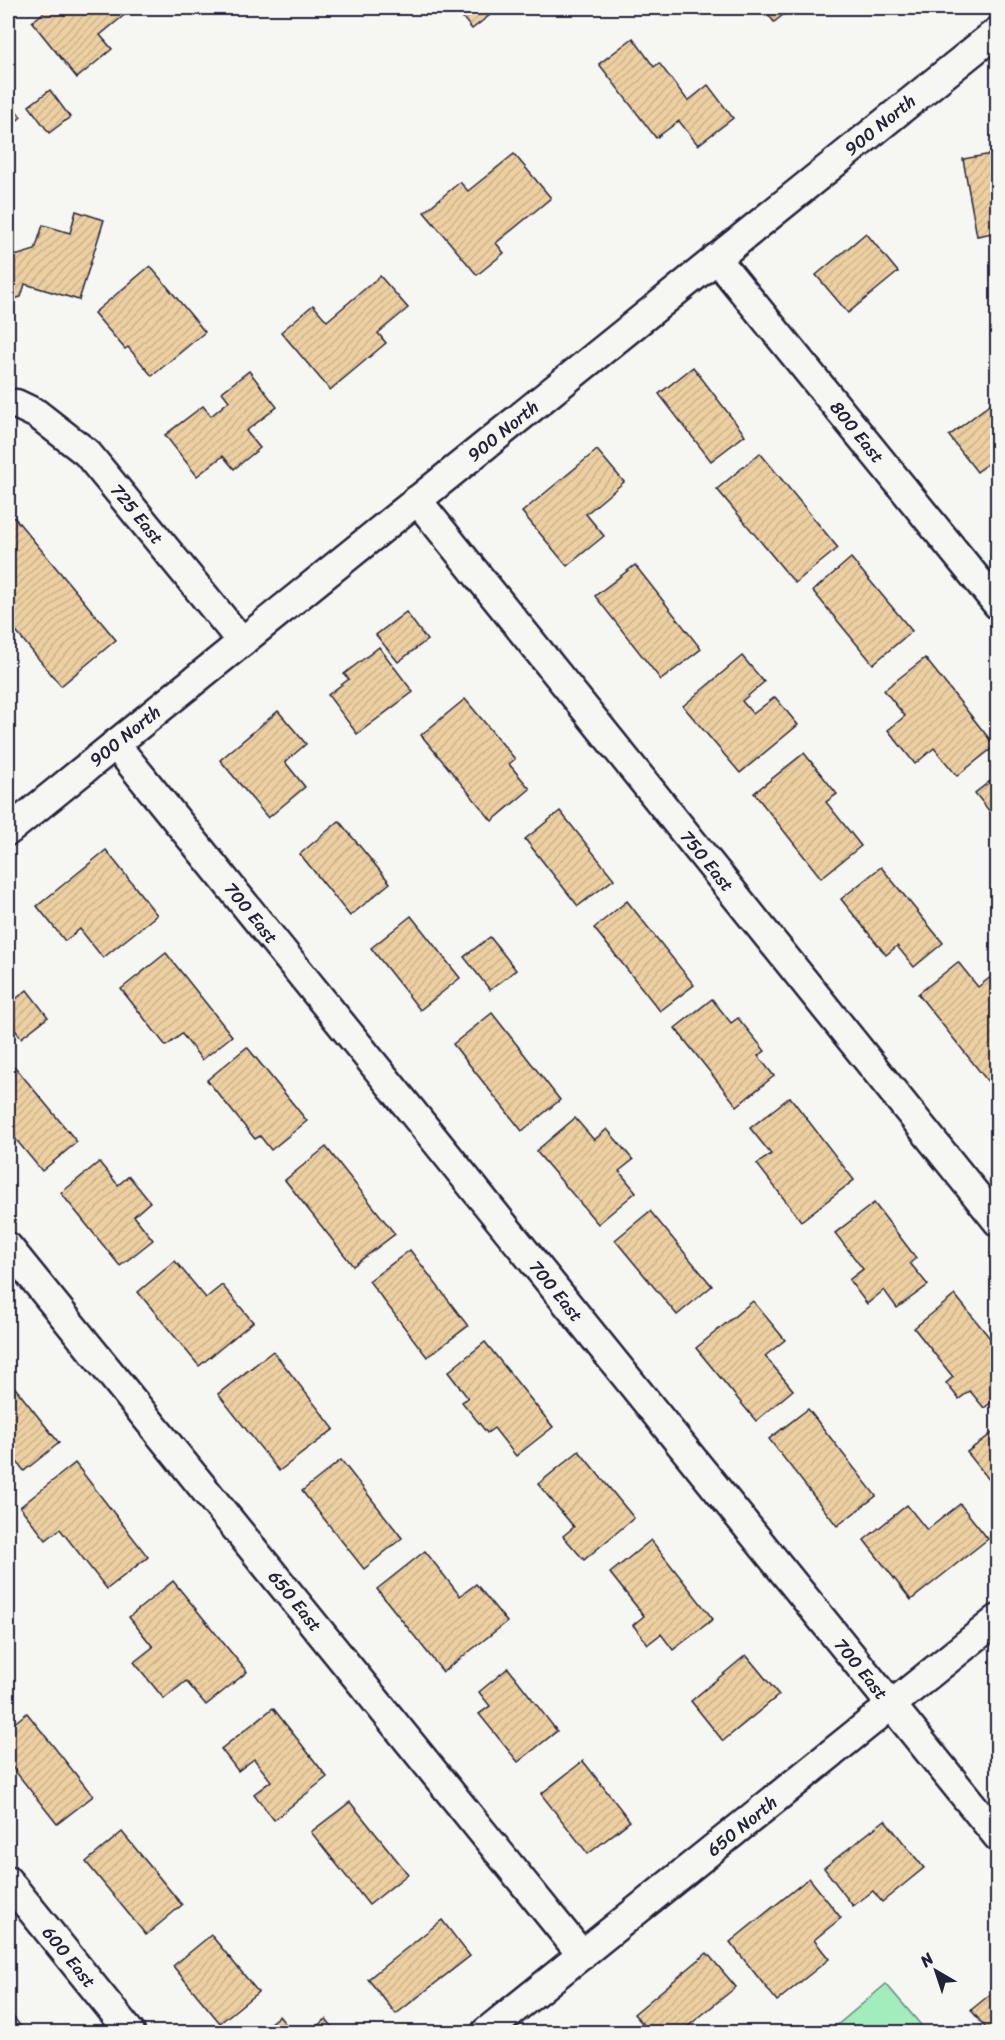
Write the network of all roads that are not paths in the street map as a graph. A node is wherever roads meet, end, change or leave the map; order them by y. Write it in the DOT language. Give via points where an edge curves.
graph roads {
  1 [pos="998,31"];
  2 [pos="716,258"];
  3 [pos="16,404"];
  4 [pos="417,500"];
  5 [pos="998,605"];
  6 [pos="242,642"];
  7 [pos="115,744"];
  8 [pos="8,831"];
  9 [pos="998,1222"];
  10 [pos="8,1246"];
  11 [pos="998,1619"];
  12 [pos="891,1705"];
  13 [pos="998,1837"];
  14 [pos="8,1881"];
  15 [pos="582,1955"];
  16 [pos="130,2032"];
  17 [pos="486,2032"];
  1 -- 2 [label="street, 900 North"];
  2 -- 4 [label="street, 900 North"];
  2 -- 5 [label="street, 800 East"];
  3 -- 6 [label="street, 725 East" via="37,414 87,453"];
  4 -- 6 [label="street, 900 North"];
  4 -- 9 [label="street, 750 East"];
  6 -- 7 [label="street, 900 North"];
  7 -- 8 [label="street, 900 North"];
  7 -- 12 [label="street, 700 East"];
  10 -- 15 [label="street, 650 East"];
  11 -- 12 [label="street, 650 North"];
  12 -- 13 [label="street, 700 East"];
  12 -- 15 [label="street, 650 North"];
  14 -- 16 [label="street, 600 East"];
  15 -- 17 [label="street, 650 North"];
}
